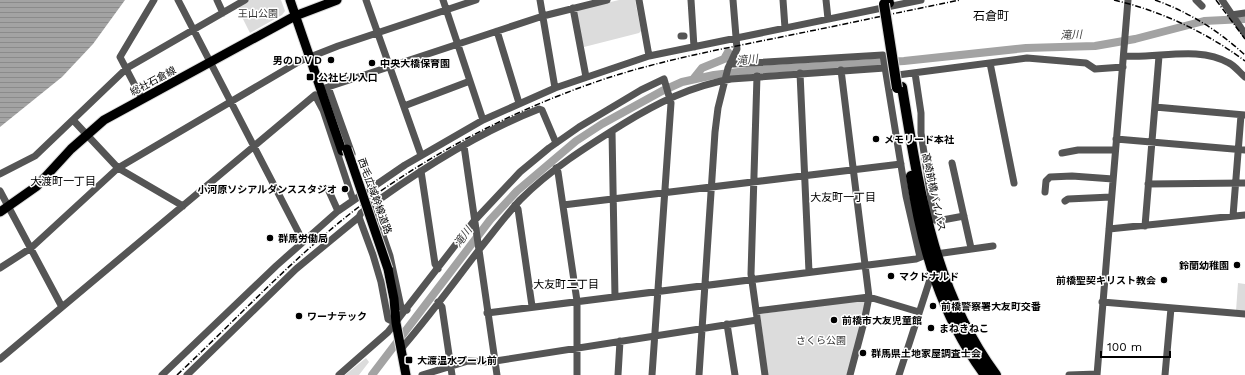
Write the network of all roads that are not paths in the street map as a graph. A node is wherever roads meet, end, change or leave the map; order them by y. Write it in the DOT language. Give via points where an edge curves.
graph roads {
  1 [pos="154,0"];
  2 [pos="178,0"];
  3 [pos="217,0"];
  4 [pos="245,0"];
  5 [pos="290,0"];
  6 [pos="337,0"];
  7 [pos="366,0"];
  8 [pos="443,0"];
  9 [pos="476,0"];
  10 [pos="540,0"];
  11 [pos="607,0"];
  12 [pos="639,0"];
  13 [pos="691,0"];
  14 [pos="733,0"];
  15 [pos="783,0"];
  16 [pos="826,0"];
  17 [pos="921,0"];
  18 [pos="1128,0"];
  19 [pos="1196,0"];
  20 [pos="1222,0"];
  21 [pos="886,2"];
  22 [pos="1202,6"];
  23 [pos="573,8"];
  24 [pos="447,10"];
  25 [pos="223,13"];
  26 [pos="1245,13"];
  27 [pos="1231,15"];
  28 [pos="295,16"];
  29 [pos="543,16"];
  30 [pos="828,19"];
  31 [pos="785,28"];
  32 [pos="1242,28"];
  33 [pos="193,30"];
  34 [pos="497,32"];
  35 [pos="378,33"];
  36 [pos="736,37"];
  37 [pos="458,44"];
  38 [pos="694,47"];
  39 [pos="309,56"];
  40 [pos="649,56"];
  41 [pos="1124,56"];
  42 [pos="1160,56"];
  43 [pos="210,63"];
  44 [pos="990,64"];
  45 [pos="729,65"];
  46 [pos="390,66"];
  47 [pos="885,67"];
  48 [pos="1123,67"];
  49 [pos="127,68"];
  50 [pos="841,70"];
  51 [pos="800,73"];
  52 [pos="915,73"];
  53 [pos="757,76"];
  54 [pos="886,76"];
  55 [pos="586,77"];
  56 [pos="1245,78"];
  57 [pos="725,79"];
  58 [pos="470,81"];
  59 [pos="323,85"];
  60 [pos="555,88"];
  61 [pos="670,97"];
  62 [pos="142,99"];
  63 [pos="230,101"];
  64 [pos="519,103"];
  65 [pos="404,106"];
  66 [pos="1155,107"];
  67 [pos="1243,115"];
  68 [pos="73,120"];
  69 [pos="483,120"];
  70 [pos="612,131"];
  71 [pos="87,134"];
  72 [pos="1116,139"];
  73 [pos="1152,141"];
  74 [pos="556,143"];
  75 [pos="255,146"];
  76 [pos="464,146"];
  77 [pos="1242,149"];
  78 [pos="1115,150"];
  79 [pos="1062,153"];
  80 [pos="421,155"];
  81 [pos="952,163"];
  82 [pos="901,164"];
  83 [pos="118,168"];
  84 [pos="556,168"];
  85 [pos="853,170"];
  86 [pos="420,172"];
  87 [pos="0,174"];
  88 [pos="804,176"];
  89 [pos="1113,178"];
  90 [pos="754,182"];
  91 [pos="1235,183"];
  92 [pos="1245,183"];
  93 [pos="1014,184"];
  94 [pos="1148,184"];
  95 [pos="712,187"];
  96 [pos="328,189"];
  97 [pos="0,191"];
  98 [pos="366,191"];
  99 [pos="665,192"];
  100 [pos="1045,192"];
  101 [pos="1111,197"];
  102 [pos="614,198"];
  103 [pos="353,200"];
  104 [pos="1065,201"];
  105 [pos="372,204"];
  106 [pos="515,205"];
  107 [pos="563,205"];
  108 [pos="183,206"];
  109 [pos="9,207"];
  110 [pos="338,211"];
  111 [pos="0,212"];
  112 [pos="1245,215"];
  113 [pos="964,216"];
  114 [pos="1233,216"];
  115 [pos="359,217"];
  116 [pos="475,224"];
  117 [pos="1145,226"];
  118 [pos="1109,229"];
  119 [pos="303,241"];
  120 [pos="993,246"];
  121 [pos="31,248"];
  122 [pos="971,248"];
  123 [pos="478,250"];
  124 [pos="930,257"];
  125 [pos="865,265"];
  126 [pos="0,268"];
  127 [pos="438,269"];
  128 [pos="809,272"];
  129 [pos="932,272"];
  130 [pos="751,280"];
  131 [pos="706,285"];
  132 [pos="659,291"];
  133 [pos="615,297"];
  134 [pos="869,297"];
  135 [pos="577,301"];
  136 [pos="438,302"];
  137 [pos="1102,302"];
  138 [pos="532,306"];
  139 [pos="62,307"];
  140 [pos="1171,308"];
  141 [pos="407,310"];
  142 [pos="756,311"];
  143 [pos="919,312"];
  144 [pos="487,313"];
  145 [pos="1245,314"];
  146 [pos="757,320"];
  147 [pos="727,324"];
  148 [pos="396,326"];
  149 [pos="703,328"];
  150 [pos="656,335"];
  151 [pos="620,341"];
  152 [pos="577,347"];
  153 [pos="401,348"];
  154 [pos="0,359"];
  155 [pos="494,361"];
  156 [pos="450,366"];
  157 [pos="1097,374"];
  158 [pos="162,375"];
  159 [pos="187,375"];
  160 [pos="339,375"];
  161 [pos="406,375"];
  162 [pos="422,375"];
  163 [pos="452,375"];
  164 [pos="497,375"];
  165 [pos="576,375"];
  166 [pos="618,375"];
  167 [pos="652,375"];
  168 [pos="699,375"];
  169 [pos="734,375"];
  170 [pos="765,375"];
  171 [pos="850,375"];
  172 [pos="899,375"];
  173 [pos="985,375"];
  174 [pos="996,375"];
  175 [pos="1069,375"];
  176 [pos="1166,375"];
  1 -- 49 [label="street" via="120,56 120,60"];
  2 -- 33 [label="street"];
  3 -- 25 [label="street"];
  4 -- 25 [label="street"];
  5 -- 28 [label="main road, 西毛広域幹線道路"];
  6 -- 28 [label="main road, 総社石倉線"];
  7 -- 35 [label="street"];
  8 -- 24 [label="street"];
  9 -- 24 [label="street"];
  10 -- 29 [label="street"];
  11 -- 23 [label="street"];
  12 -- 40 [label="street"];
  13 -- 38 [label="street"];
  14 -- 36 [label="street"];
  15 -- 31 [label="street"];
  16 -- 30 [label="street"];
  17 -- 30 [label="street"];
  18 -- 41 [label="street"];
  19 -- 22 [label="street"];
  20 -- 27 [label="street"];
  21 -- 124 [label="highway, 高崎前橋バイパス, bridge" via="918,218"];
  23 -- 29 [label="street"];
  23 -- 55 [label="street"];
  24 -- 35 [label="street"];
  24 -- 37 [label="street"];
  25 -- 33 [label="street"];
  26 -- 27 [label="street"];
  27 -- 32 [label="street"];
  28 -- 39 [label="main road, 西毛広域幹線道路"];
  28 -- 43 [label="main road, 総社石倉線"];
  29 -- 34 [label="street"];
  29 -- 60 [label="street"];
  30 -- 31 [label="street"];
  31 -- 36 [label="street"];
  33 -- 43 [label="street"];
  33 -- 49 [label="street"];
  34 -- 37 [label="street"];
  34 -- 64 [label="street"];
  35 -- 39 [label="street"];
  35 -- 46 [label="street"];
  36 -- 38 [label="street"];
  36 -- 45 [label="street" via="737,52"];
  37 -- 46 [label="street"];
  37 -- 58 [label="street"];
  38 -- 40 [label="street"];
  39 -- 59 [label="main road, 西毛広域幹線道路"];
  39 -- 63 [label="street"];
  40 -- 55 [label="street"];
  41 -- 42 [label="street"];
  41 -- 48 [label="street"];
  42 -- 56 [label="street" via="1186,54 1213,57 1229,63"];
  42 -- 66 [label="street"];
  43 -- 62 [label="main road, 総社石倉線"];
  43 -- 63 [label="street"];
  44 -- 48 [label="street" via="1039,58 1086,63 1095,69"];
  44 -- 52 [label="street"];
  44 -- 93 [label="street"];
  45 -- 47 [label="street" via="884,55"];
  45 -- 57 [label="street"];
  46 -- 59 [label="street"];
  46 -- 65 [label="street"];
  47 -- 50 [label="street"];
  47 -- 54 [label="street"];
  48 -- 72 [label="street"];
  49 -- 62 [label="street"];
  49 -- 68 [label="street"];
  50 -- 51 [label="street"];
  50 -- 85 [label="street"];
  51 -- 53 [label="street"];
  51 -- 88 [label="street"];
  52 -- 54 [label="street"];
  52 -- 113 [label="street" via="934,219"];
  53 -- 57 [label="street"];
  53 -- 90 [label="street"];
  54 -- 82 [label="street"];
  55 -- 60 [label="street"];
  57 -- 61 [label="street"];
  57 -- 95 [label="street" via="714,132"];
  58 -- 65 [label="street"];
  58 -- 69 [label="street"];
  59 -- 98 [label="street"];
  59 -- 148 [label="main road, 西毛広域幹線道路, bridge" via="386,270 394,299"];
  60 -- 64 [label="street"];
  61 -- 70 [label="street"];
  61 -- 74 [label="street" via="666,80 662,79"];
  61 -- 99 [label="street"];
  62 -- 71 [label="main road, 総社石倉線" via="104,120"];
  63 -- 75 [label="street"];
  63 -- 83 [label="street"];
  64 -- 69 [label="street"];
  65 -- 80 [label="street"];
  66 -- 67 [label="street"];
  66 -- 73 [label="street"];
  67 -- 77 [label="street"];
  68 -- 71 [label="street"];
  68 -- 87 [label="street" via="35,156"];
  69 -- 80 [label="street"];
  70 -- 84 [label="street"];
  70 -- 102 [label="street"];
  71 -- 83 [label="street"];
  71 -- 109 [label="main road, 総社石倉線" via="40,183"];
  72 -- 73 [label="street"];
  72 -- 78 [label="street"];
  73 -- 77 [label="street"];
  73 -- 94 [label="street"];
  74 -- 76 [label="street" via="542,110 539,109 506,123"];
  74 -- 116 [label="street" via="508,184"];
  75 -- 103 [label="street" via="315,95 323,110"];
  75 -- 108 [label="street"];
  75 -- 119 [label="street"];
  76 -- 86 [label="street"];
  76 -- 116 [label="street"];
  77 -- 91 [label="street"];
  78 -- 79 [label="street" via="1078,150"];
  78 -- 89 [label="street"];
  80 -- 98 [label="street"];
  81 -- 113 [label="street"];
  82 -- 85 [label="street"];
  82 -- 124 [label="street" via="913,232"];
  83 -- 108 [label="street"];
  83 -- 121 [label="street"];
  84 -- 106 [label="street"];
  84 -- 107 [label="street"];
  85 -- 88 [label="street"];
  85 -- 125 [label="street"];
  86 -- 105 [label="street"];
  86 -- 127 [label="street" via="435,264"];
  88 -- 90 [label="street"];
  88 -- 128 [label="street"];
  89 -- 100 [label="street" via="1050,177 1046,181"];
  89 -- 101 [label="street"];
  90 -- 95 [label="street"];
  90 -- 130 [label="street"];
  91 -- 92 [label="street"];
  91 -- 94 [label="street"];
  91 -- 114 [label="street"];
  94 -- 117 [label="street"];
  95 -- 99 [label="street"];
  95 -- 131 [label="street"];
  96 -- 110 [label="street"];
  97 -- 109 [label="street"];
  98 -- 103 [label="street"];
  99 -- 102 [label="street"];
  99 -- 132 [label="street"];
  101 -- 104 [label="street"];
  101 -- 118 [label="street"];
  102 -- 107 [label="street"];
  102 -- 133 [label="street"];
  103 -- 110 [label="street"];
  105 -- 115 [label="street"];
  105 -- 141 [label="street" via="390,256 402,307"];
  106 -- 123 [label="street"];
  106 -- 138 [label="street" via="518,209"];
  107 -- 135 [label="street"];
  108 -- 139 [label="street"];
  109 -- 111 [label="main road, 総社石倉線"];
  109 -- 121 [label="street"];
  110 -- 119 [label="street"];
  112 -- 114 [label="street"];
  113 -- 122 [label="street"];
  114 -- 117 [label="street"];
  115 -- 148 [label="street" via="375,260 388,319"];
  115 -- 159 [label="street" via="296,269"];
  116 -- 123 [label="street"];
  116 -- 127 [label="street"];
  117 -- 118 [label="street"];
  118 -- 137 [label="street"];
  119 -- 158 [label="street"];
  120 -- 122 [label="street"];
  121 -- 126 [label="street"];
  121 -- 139 [label="street"];
  122 -- 124 [label="street"];
  123 -- 136 [label="street"];
  123 -- 144 [label="street"];
  124 -- 125 [label="street"];
  124 -- 129 [label="highway, 高崎前橋バイパス"];
  124 -- 174 [label="highway, 高崎前橋バイパス" via="976,347"];
  125 -- 128 [label="street"];
  125 -- 134 [label="street"];
  127 -- 141 [label="street"];
  128 -- 130 [label="street"];
  129 -- 143 [label="street"];
  129 -- 173 [label="highway, 高崎前橋バイパス" via="952,320"];
  130 -- 131 [label="street"];
  130 -- 142 [label="street"];
  131 -- 132 [label="street"];
  131 -- 149 [label="street"];
  132 -- 133 [label="street"];
  132 -- 150 [label="street"];
  133 -- 135 [label="street"];
  134 -- 142 [label="street"];
  134 -- 143 [label="street"];
  134 -- 171 [label="street"];
  135 -- 138 [label="street"];
  135 -- 152 [label="street"];
  136 -- 153 [label="street"];
  136 -- 156 [label="street" via="442,307"];
  137 -- 140 [label="street"];
  137 -- 157 [label="street"];
  138 -- 144 [label="street"];
  139 -- 154 [label="street"];
  140 -- 145 [label="street"];
  140 -- 176 [label="street"];
  141 -- 148 [label="street"];
  142 -- 146 [label="street"];
  143 -- 172 [label="street"];
  144 -- 155 [label="street"];
  146 -- 147 [label="street"];
  146 -- 170 [label="street"];
  147 -- 149 [label="street"];
  147 -- 169 [label="street"];
  148 -- 153 [label="main road, 西毛広域幹線道路"];
  148 -- 160 [label="street"];
  149 -- 150 [label="street"];
  149 -- 168 [label="street"];
  150 -- 151 [label="street"];
  150 -- 167 [label="street"];
  151 -- 152 [label="street"];
  151 -- 166 [label="street"];
  152 -- 155 [label="street"];
  152 -- 165 [label="street"];
  153 -- 161 [label="main road, 西毛広域幹線道路"];
  155 -- 156 [label="street" via="468,361"];
  155 -- 164 [label="street"];
  156 -- 162 [label="street"];
  156 -- 163 [label="street"];
  157 -- 175 [label="street"];
}
